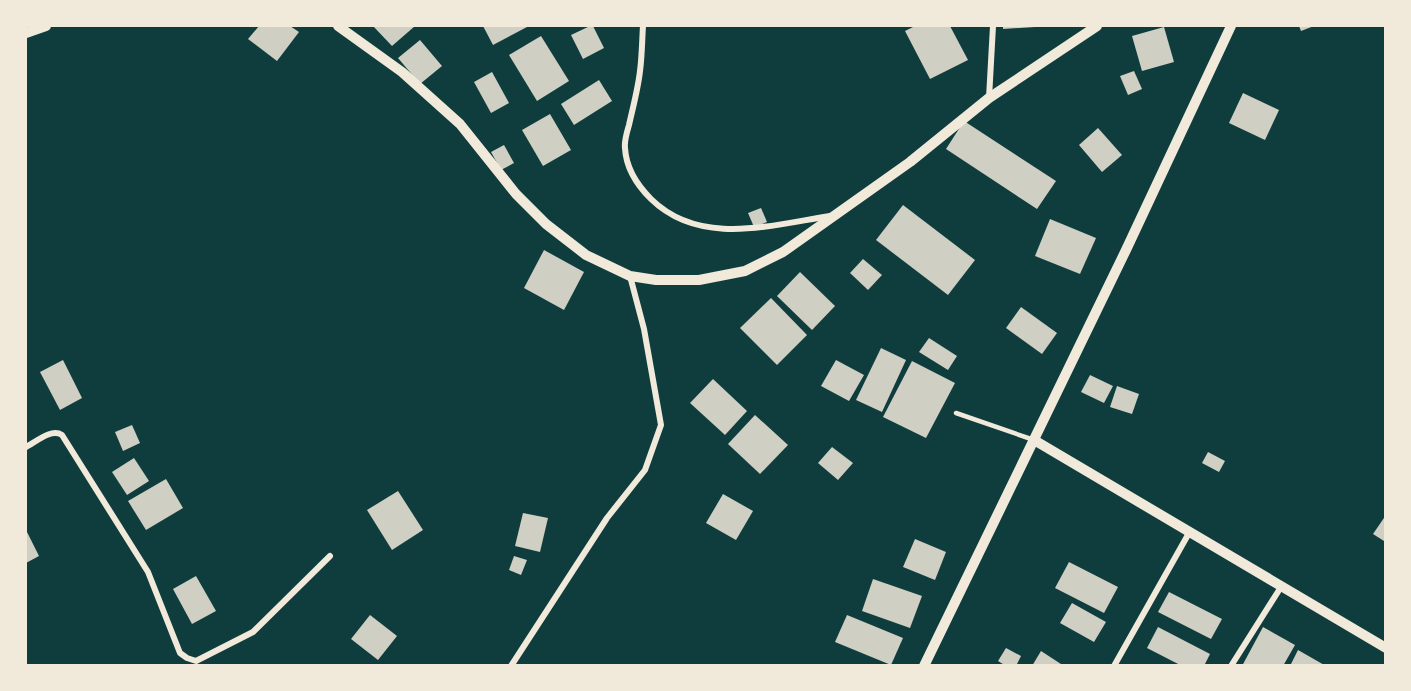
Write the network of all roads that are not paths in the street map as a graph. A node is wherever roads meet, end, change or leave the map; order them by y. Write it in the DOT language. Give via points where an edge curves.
graph roads {
  1 [pos="46,26"];
  2 [pos="338,26"];
  3 [pos="643,26"];
  4 [pos="993,26"];
  5 [pos="1097,26"];
  6 [pos="1231,26"];
  7 [pos="26,33"];
  8 [pos="989,98"];
  9 [pos="835,215"];
  10 [pos="630,276"];
  11 [pos="956,413"];
  12 [pos="1034,440"];
  13 [pos="26,447"];
  14 [pos="1189,533"];
  15 [pos="330,556"];
  16 [pos="1281,587"];
  17 [pos="1386,648"];
  18 [pos="511,666"];
  19 [pos="924,666"];
  20 [pos="1114,666"];
  21 [pos="1232,666"];
  1 -- 7 [label="street"];
  2 -- 10 [label="street" via="402,72 460,124 516,194 546,224 586,255"];
  3 -- 9 [label="street" via="640,71 624,146 637,186 677,218 706,227 765,228"];
  4 -- 8 [label="street"];
  5 -- 8 [label="street"];
  6 -- 12 [label="street"];
  8 -- 9 [label="street" via="910,162"];
  9 -- 10 [label="street" via="783,252 745,271 699,280"];
  10 -- 18 [label="street" via="661,425 645,470 607,518"];
  11 -- 12 [label="lane"];
  12 -- 14 [label="street"];
  12 -- 19 [label="street"];
  13 -- 15 [label="street" via="53,433 62,435 148,572 180,653 187,658 196,661 252,632"];
  14 -- 16 [label="street"];
  14 -- 20 [label="street"];
  16 -- 17 [label="street"];
  16 -- 21 [label="street"];
}
